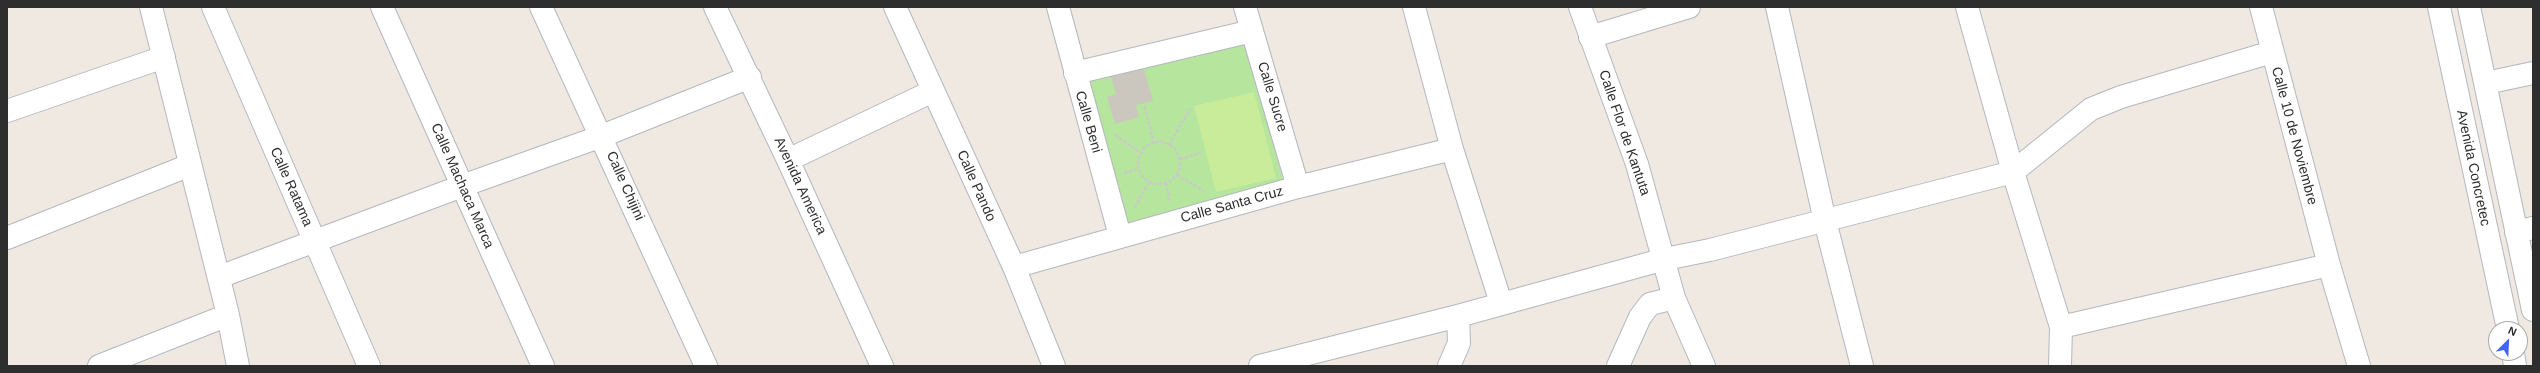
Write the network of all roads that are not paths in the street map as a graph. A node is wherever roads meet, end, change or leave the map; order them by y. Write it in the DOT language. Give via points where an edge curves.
graph roads {
  1 [pos="151,7"];
  2 [pos="213,7"];
  3 [pos="382,7"];
  4 [pos="541,7"];
  5 [pos="715,7"];
  6 [pos="895,7"];
  7 [pos="1058,7"];
  8 [pos="1245,7"];
  9 [pos="1414,7"];
  10 [pos="1580,7"];
  11 [pos="1689,7"];
  12 [pos="1777,7"];
  13 [pos="1967,7"];
  14 [pos="2261,7"];
  15 [pos="2439,7"];
  16 [pos="2469,7"];
  17 [pos="1252,31"];
  18 [pos="1590,38"];
  19 [pos="2272,52"];
  20 [pos="164,57"];
  21 [pos="1075,73"];
  22 [pos="2533,73"];
  23 [pos="750,77"];
  24 [pos="2486,83"];
  25 [pos="934,91"];
  26 [pos="7,110"];
  27 [pos="602,136"];
  28 [pos="1452,149"];
  29 [pos="788,160"];
  30 [pos="190,165"];
  31 [pos="2013,172"];
  32 [pos="462,186"];
  33 [pos="1298,187"];
  34 [pos="1825,221"];
  35 [pos="2524,230"];
  36 [pos="1120,236"];
  37 [pos="7,238"];
  38 [pos="315,242"];
  39 [pos="1664,259"];
  40 [pos="2329,265"];
  41 [pos="1014,268"];
  42 [pos="219,277"];
  43 [pos="1674,298"];
  44 [pos="1502,303"];
  45 [pos="2533,310"];
  46 [pos="228,315"];
  47 [pos="1458,316"];
  48 [pos="2506,321"];
  49 [pos="2061,327"];
  50 [pos="99,366"];
  51 [pos="238,366"];
  52 [pos="369,366"];
  53 [pos="543,366"];
  54 [pos="706,366"];
  55 [pos="882,366"];
  56 [pos="1054,366"];
  57 [pos="1264,366"];
  58 [pos="1449,366"];
  59 [pos="1618,366"];
  60 [pos="1704,366"];
  61 [pos="1862,366"];
  62 [pos="2060,366"];
  63 [pos="2358,366"];
  1 -- 20 [label="street"];
  2 -- 38 [label="street, Calle Ratama"];
  3 -- 32 [label="street, Calle Machaca Marca"];
  4 -- 27 [label="street, Calle Chijini"];
  5 -- 23 [label="street, Avenida America"];
  6 -- 25 [label="street, Calle Pando"];
  7 -- 21 [label="street, Calle Beni"];
  8 -- 17 [label="street, Calle Sucre"];
  9 -- 28 [label="street"];
  10 -- 18 [label="street, Calle Flor de Kantuta"];
  11 -- 18 [label="street"];
  12 -- 34 [label="street"];
  13 -- 31 [label="street"];
  14 -- 19 [label="street, Calle 10 de Noviembre"];
  15 -- 48 [label="street, Avenida Concretec"];
  16 -- 24 [label="street, Avenida Concretec"];
  17 -- 21 [label="street"];
  17 -- 33 [label="street, Calle Sucre"];
  18 -- 39 [label="street, Calle Flor de Kantuta" via="1637,164"];
  19 -- 31 [label="street" via="2122,97 2091,109"];
  19 -- 40 [label="street, Calle 10 de Noviembre"];
  20 -- 26 [label="street"];
  20 -- 30 [label="street"];
  21 -- 36 [label="street, Calle Beni"];
  22 -- 24 [label="street"];
  23 -- 27 [label="street"];
  23 -- 29 [label="street, Avenida America"];
  24 -- 35 [label="street, Avenida Concretec"];
  25 -- 29 [label="street"];
  25 -- 41 [label="street, Calle Pando"];
  27 -- 32 [label="street"];
  27 -- 54 [label="street, Calle Chijini"];
  28 -- 33 [label="street, Calle Santa Cruz"];
  28 -- 44 [label="street"];
  29 -- 55 [label="street, Avenida America"];
  30 -- 37 [label="street"];
  30 -- 42 [label="street"];
  31 -- 34 [label="street"];
  31 -- 49 [label="street"];
  32 -- 38 [label="street"];
  32 -- 53 [label="street, Calle Machaca Marca"];
  33 -- 36 [label="street, Calle Santa Cruz"];
  34 -- 39 [label="street"];
  34 -- 61 [label="street"];
  35 -- 45 [label="street, Avenida Concretec"];
  36 -- 41 [label="street, Calle Santa Cruz"];
  38 -- 42 [label="street"];
  38 -- 52 [label="street, Calle Ratama"];
  39 -- 43 [label="street, Calle Flor de Kantuta"];
  39 -- 44 [label="street"];
  40 -- 49 [label="street"];
  40 -- 63 [label="street, Calle 10 de Noviembre"];
  41 -- 56 [label="street, Calle Pando"];
  42 -- 46 [label="street"];
  43 -- 59 [label="street" via="1650,304 1640,317"];
  43 -- 60 [label="street, Calle Flor de Kantuta"];
  44 -- 47 [label="street"];
  46 -- 50 [label="street"];
  46 -- 51 [label="street"];
  47 -- 57 [label="street"];
  47 -- 58 [label="street" via="1459,343"];
  49 -- 62 [label="street"];
}
